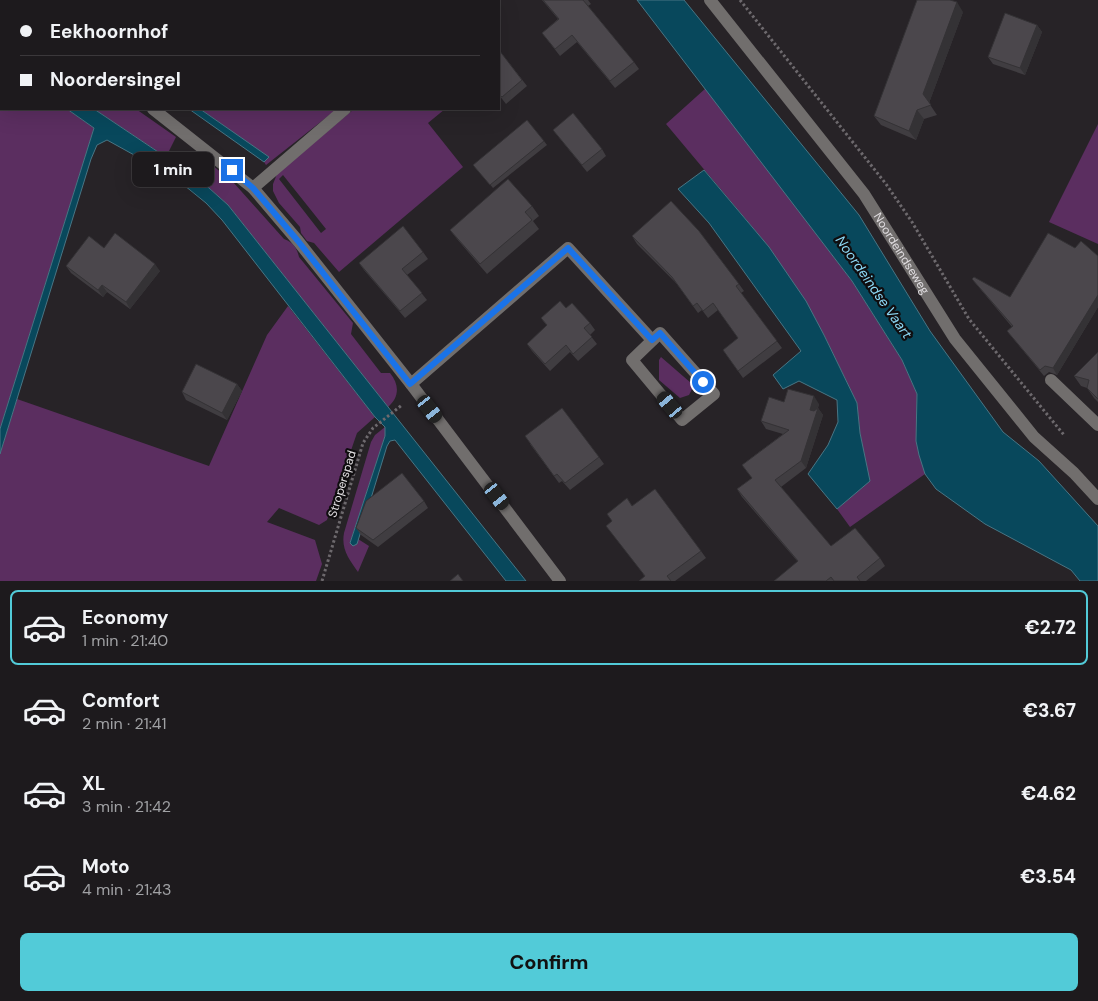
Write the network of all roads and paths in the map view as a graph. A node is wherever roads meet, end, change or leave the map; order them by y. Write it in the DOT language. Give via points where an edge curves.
graph roads {
  1 [pos="710,0"];
  2 [pos="740,0"];
  3 [pos="154,110"];
  4 [pos="344,110"];
  5 [pos="253,188"];
  6 [pos="652,340"];
  7 [pos="1051,380"];
  8 [pos="410,384"];
  9 [pos="400,406"];
  10 [pos="1098,425"];
  11 [pos="1068,440"];
  12 [pos="1098,499"];
  13 [pos="322,581"];
  14 [pos="560,581"];
  1 -- 12 [label="street, Noordeindseweg" via="864,194 955,339 1034,437"];
  2 -- 11 [label="path, Noordeindseweg" via="886,184 970,319"];
  3 -- 5 [label="street"];
  4 -- 5 [label="street"];
  5 -- 8 [label="street"];
  6 -- 6 [label="street" via="660,333 714,394 682,420 632,360"];
  6 -- 8 [label="street" via="568,248"];
  7 -- 10 [label="street"];
  8 -- 14 [label="street"];
  9 -- 13 [label="path, Stroperspad" via="373,428 363,443"];
}
